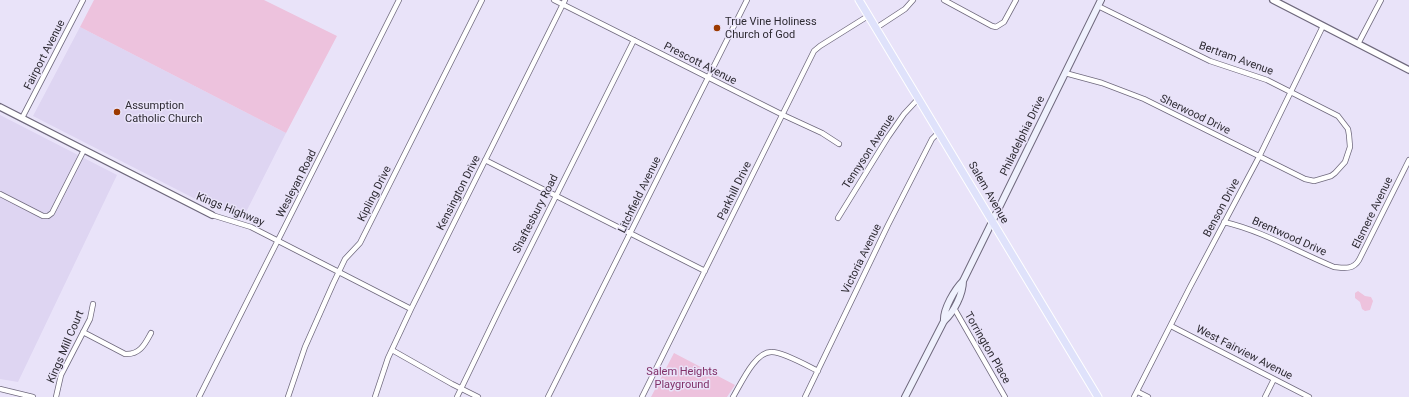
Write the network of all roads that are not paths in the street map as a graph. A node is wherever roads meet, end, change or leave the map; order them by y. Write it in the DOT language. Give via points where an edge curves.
graph roads {
  1 [pos="83,0"];
  2 [pos="399,0"];
  3 [pos="482,0"];
  4 [pos="554,0"];
  5 [pos="746,0"];
  6 [pos="859,0"];
  7 [pos="912,0"];
  8 [pos="944,0"];
  9 [pos="1016,0"];
  10 [pos="1273,0"];
  11 [pos="1381,0"];
  12 [pos="564,2"];
  13 [pos="1100,3"];
  14 [pos="868,16"];
  15 [pos="1323,26"];
  16 [pos="876,28"];
  17 [pos="634,40"];
  18 [pos="1358,44"];
  19 [pos="1409,70"];
  20 [pos="1065,73"];
  21 [pos="708,78"];
  22 [pos="1291,92"];
  23 [pos="918,99"];
  24 [pos="0,107"];
  25 [pos="783,115"];
  26 [pos="22,118"];
  27 [pos="939,132"];
  28 [pos="839,144"];
  29 [pos="84,150"];
  30 [pos="1259,157"];
  31 [pos="485,160"];
  32 [pos="1409,160"];
  33 [pos="1314,181"];
  34 [pos="0,194"];
  35 [pos="556,196"];
  36 [pos="212,216"];
  37 [pos="838,218"];
  38 [pos="992,222"];
  39 [pos="1224,222"];
  40 [pos="630,234"];
  41 [pos="278,241"];
  42 [pos="1346,268"];
  43 [pos="705,271"];
  44 [pos="339,272"];
  45 [pos="963,281"];
  46 [pos="93,304"];
  47 [pos="954,308"];
  48 [pos="411,309"];
  49 [pos="944,321"];
  50 [pos="1171,326"];
  51 [pos="83,332"];
  52 [pos="151,333"];
  53 [pos="392,350"];
  54 [pos="818,371"];
  55 [pos="1274,379"];
  56 [pos="0,388"];
  57 [pos="461,389"];
  58 [pos="1138,392"];
  59 [pos="33,397"];
  60 [pos="56,397"];
  61 [pos="199,397"];
  62 [pos="288,397"];
  63 [pos="375,397"];
  64 [pos="457,397"];
  65 [pos="478,397"];
  66 [pos="548,397"];
  67 [pos="642,397"];
  68 [pos="733,397"];
  69 [pos="805,397"];
  70 [pos="905,397"];
  71 [pos="1005,397"];
  72 [pos="1098,397"];
  73 [pos="1134,397"];
  74 [pos="1148,397"];
  75 [pos="1265,397"];
  76 [pos="1309,397"];
  1 -- 26 [label="street, Fairport Avenue"];
  2 -- 41 [label="street, Wesleyan Road"];
  3 -- 44 [label="street, Kipling Drive" via="360,244 346,259"];
  4 -- 12 [label="street, Prescott Avenue"];
  5 -- 21 [label="street, Litchfield Avenue"];
  6 -- 14 [label="main road, Salem Avenue"];
  7 -- 16 [label="street" via="904,9"];
  8 -- 9 [label="street" via="996,27 1004,22"];
  10 -- 15 [label="street"];
  11 -- 18 [label="street"];
  12 -- 17 [label="street, Prescott Avenue"];
  12 -- 31 [label="street, Kensington Drive"];
  13 -- 20 [label="main road, Philadelphia Drive"];
  13 -- 22 [label="street, Bertram Avenue" via="1210,61 1267,80"];
  14 -- 16 [label="main road, Salem Avenue"];
  14 -- 25 [label="street, Parkhill Drive" via="816,48"];
  15 -- 18 [label="street"];
  15 -- 22 [label="street, Benson Drive"];
  16 -- 23 [label="main road, Salem Avenue"];
  17 -- 21 [label="street, Prescott Avenue"];
  17 -- 35 [label="street, Shaftesbury Road"];
  18 -- 19 [label="street"];
  20 -- 30 [label="street, Sherwood Drive" via="1132,94"];
  20 -- 38 [label="main road, Philadelphia Drive"];
  21 -- 25 [label="street, Prescott Avenue"];
  21 -- 40 [label="street, Litchfield Avenue"];
  22 -- 30 [label="street, Benson Drive"];
  22 -- 33 [label="street, Bertram Avenue" via="1334,113 1348,129 1350,147 1345,162 1335,173"];
  23 -- 27 [label="main road, Salem Avenue"];
  23 -- 37 [label="street, Tennyson Avenue" via="888,137"];
  24 -- 26 [label="street, Kings Highway"];
  25 -- 28 [label="street, Prescott Avenue"];
  25 -- 43 [label="street, Parkhill Drive"];
  26 -- 29 [label="street, Kings Highway"];
  27 -- 38 [label="main road, Salem Avenue"];
  27 -- 54 [label="street, Victoria Avenue" via="932,139 888,225"];
  29 -- 34 [label="street" via="52,213 48,216 43,216"];
  29 -- 36 [label="street, Kings Highway"];
  30 -- 33 [label="street, Sherwood Drive"];
  30 -- 39 [label="street, Benson Drive"];
  31 -- 35 [label="street"];
  31 -- 48 [label="street, Kensington Drive"];
  32 -- 42 [label="street, Elsmere Avenue" via="1359,260 1356,265"];
  35 -- 40 [label="street"];
  35 -- 57 [label="street, Shaftesbury Road"];
  36 -- 41 [label="street, Kings Highway" via="247,225"];
  38 -- 45 [label="main road, Philadelphia Drive"];
  38 -- 72 [label="main road, Salem Avenue"];
  39 -- 42 [label="street, Brentwood Drive" via="1245,227 1334,266"];
  39 -- 50 [label="street, Benson Drive"];
  40 -- 43 [label="street"];
  40 -- 66 [label="street, Litchfield Avenue"];
  41 -- 44 [label="street, Kings Highway"];
  41 -- 61 [label="street, Wesleyan Road"];
  43 -- 67 [label="street, Parkhill Drive"];
  44 -- 48 [label="street, Kings Highway"];
  44 -- 62 [label="street, Kipling Drive" via="314,327"];
  45 -- 47 [label="main road, Philadelphia Drive" via="963,288"];
  45 -- 49 [label="main road, Philadelphia Drive" via="944,314"];
  46 -- 51 [label="street, Kings Mill Court" via="92,315"];
  47 -- 49 [label="main road, Philadelphia Drive"];
  47 -- 71 [label="street, Torrington Place"];
  48 -- 53 [label="street, Kensington Drive"];
  49 -- 70 [label="main road, Philadelphia Drive"];
  50 -- 55 [label="street, West Fairview Avenue"];
  50 -- 58 [label="street, Benson Drive"];
  51 -- 52 [label="street" via="125,354 135,354 142,349"];
  51 -- 60 [label="street, Kings Mill Court" via="64,368"];
  53 -- 57 [label="street"];
  53 -- 63 [label="street, Kensington Drive"];
  54 -- 68 [label="street" via="778,353 766,352 755,362"];
  54 -- 69 [label="street, Victoria Avenue"];
  55 -- 75 [label="street"];
  55 -- 76 [label="street, West Fairview Avenue"];
  56 -- 59 [label="street"];
  57 -- 64 [label="street, Shaftesbury Road"];
  57 -- 65 [label="street"];
  58 -- 73 [label="street, Benson Drive"];
  58 -- 74 [label="street"];
}
